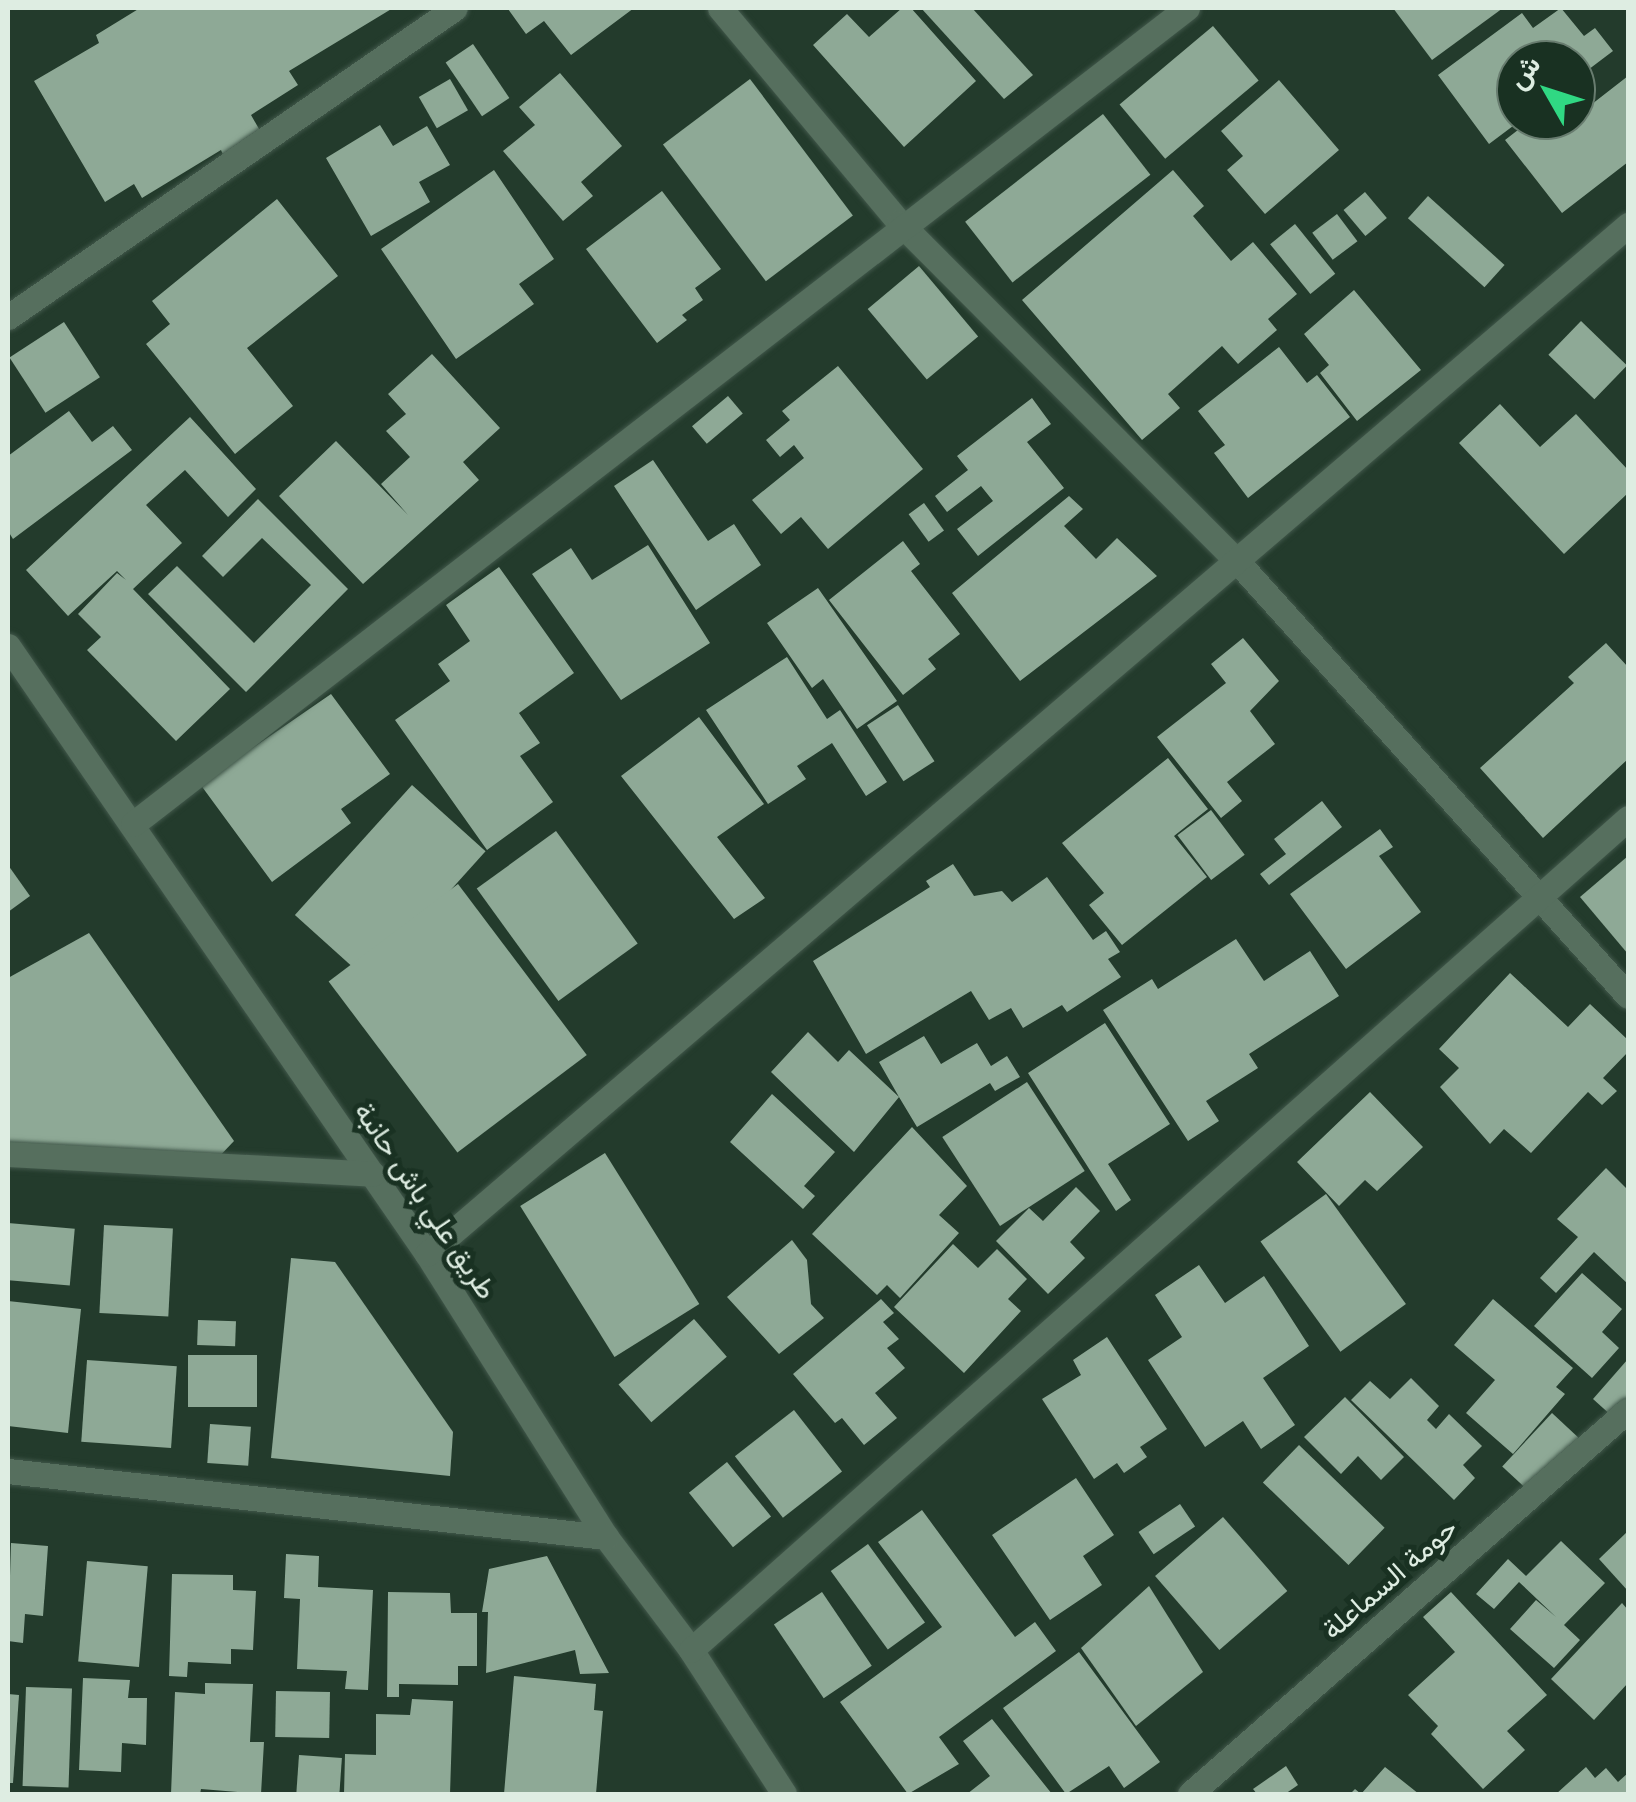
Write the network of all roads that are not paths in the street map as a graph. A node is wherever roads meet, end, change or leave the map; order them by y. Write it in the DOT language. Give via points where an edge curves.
graph roads {
  1 [pos="455,8"];
  2 [pos="720,8"];
  3 [pos="1187,8"];
  4 [pos="900,223"];
  5 [pos="1628,225"];
  6 [pos="8,317"];
  7 [pos="1236,560"];
  8 [pos="8,646"];
  9 [pos="1628,818"];
  10 [pos="134,824"];
  11 [pos="1538,898"];
  12 [pos="1628,996"];
  13 [pos="8,1154"];
  14 [pos="372,1174"];
  15 [pos="427,1254"];
  16 [pos="1628,1410"];
  17 [pos="8,1471"];
  18 [pos="606,1537"];
  19 [pos="691,1650"];
  20 [pos="784,1794"];
  21 [pos="1190,1794"];
  1 -- 6 [label="street"];
  2 -- 4 [label="street"];
  3 -- 4 [label="street"];
  4 -- 7 [label="street"];
  4 -- 10 [label="street"];
  5 -- 7 [label="street"];
  7 -- 11 [label="street"];
  7 -- 15 [label="street"];
  8 -- 10 [label="street, طريق علي باش حانبة"];
  9 -- 11 [label="street"];
  10 -- 14 [label="street, طريق علي باش حانبة"];
  11 -- 12 [label="street"];
  11 -- 19 [label="street"];
  13 -- 14 [label="street"];
  14 -- 15 [label="street, طريق علي باش حانبة"];
  15 -- 18 [label="street, طريق علي باش حانبة"];
  16 -- 21 [label="street, حومة السماعلة"];
  17 -- 18 [label="street"];
  18 -- 19 [label="street, طريق علي باش حانبة"];
  19 -- 20 [label="street, طريق علي باش حانبة"];
}
